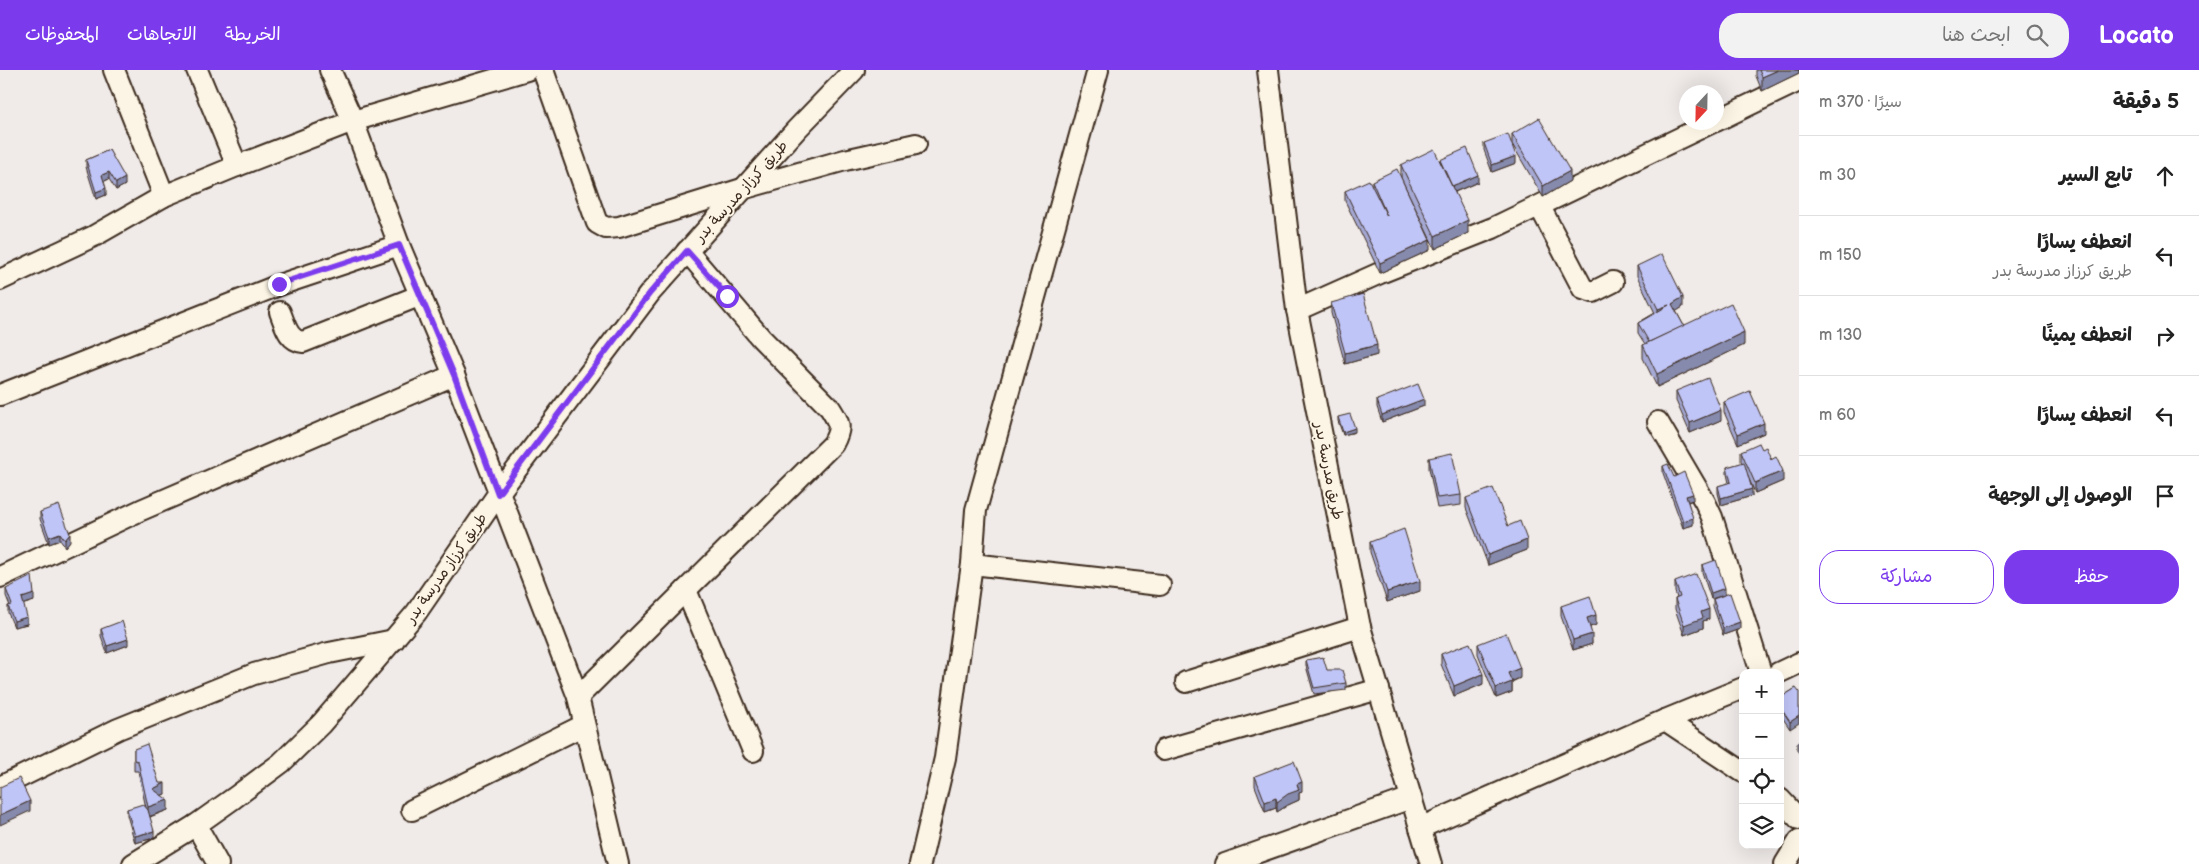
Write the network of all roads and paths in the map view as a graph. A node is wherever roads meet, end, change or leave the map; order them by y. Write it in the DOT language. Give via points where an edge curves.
graph roads {
  1 [pos="114,70"];
  2 [pos="197,70"];
  3 [pos="330,70"];
  4 [pos="527,70"];
  5 [pos="543,70"];
  6 [pos="854,70"];
  7 [pos="1098,70"];
  8 [pos="1268,70"];
  9 [pos="1799,81"];
  10 [pos="1724,118"];
  11 [pos="353,121"];
  12 [pos="1699,130"];
  13 [pos="916,144"];
  14 [pos="237,166"];
  15 [pos="742,189"];
  16 [pos="164,196"];
  17 [pos="1540,207"];
  18 [pos="399,245"];
  19 [pos="687,251"];
  20 [pos="0,280"];
  21 [pos="1613,282"];
  22 [pos="422,294"];
  23 [pos="1297,310"];
  24 [pos="280,312"];
  25 [pos="454,375"];
  26 [pos="0,395"];
  27 [pos="1658,422"];
  28 [pos="498,494"];
  29 [pos="972,564"];
  30 [pos="0,577"];
  31 [pos="1160,585"];
  32 [pos="686,590"];
  33 [pos="1360,627"];
  34 [pos="394,640"];
  35 [pos="1799,663"];
  36 [pos="1761,669"];
  37 [pos="1784,670"];
  38 [pos="1186,682"];
  39 [pos="1379,689"];
  40 [pos="1739,690"];
  41 [pos="578,697"];
  42 [pos="1665,720"];
  43 [pos="584,724"];
  44 [pos="753,750"];
  45 [pos="1164,750"];
  46 [pos="1739,769"];
  47 [pos="0,787"];
  48 [pos="1411,798"];
  49 [pos="1784,803"];
  50 [pos="412,810"];
  51 [pos="1799,819"];
  52 [pos="196,825"];
  53 [pos="1420,828"];
  54 [pos="1799,841"];
  55 [pos="133,864"];
  56 [pos="218,864"];
  57 [pos="618,864"];
  58 [pos="920,864"];
  59 [pos="1225,864"];
  60 [pos="1431,864"];
  61 [pos="1785,864"];
  1 -- 16 [label="street"];
  2 -- 14 [label="street"];
  3 -- 11 [label="street"];
  4 -- 11 [label="street"];
  5 -- 15 [label="street" via="597,222 606,228 619,227"];
  6 -- 15 [label="street, طريق كرزاز مدرسة بدر"];
  7 -- 29 [label="street" via="976,510"];
  8 -- 23 [label="street, طريق مدرسة بدر"];
  9 -- 10 [label="street"];
  11 -- 14 [label="street"];
  11 -- 18 [label="street"];
  12 -- 17 [label="street"];
  13 -- 15 [label="street"];
  14 -- 16 [label="street"];
  15 -- 19 [label="street, طريق كرزاز مدرسة بدر"];
  16 -- 20 [label="street" via="94,236"];
  17 -- 21 [label="street" via="1583,289 1593,292"];
  17 -- 23 [label="street"];
  18 -- 22 [label="street"];
  18 -- 26 [label="street" via="279,284"];
  19 -- 28 [label="street, طريق كرزاز مدرسة بدر" via="650,293"];
  19 -- 32 [label="street" via="761,338 830,408 840,430 834,444"];
  22 -- 24 [label="street" via="303,342 296,342 290,335"];
  22 -- 25 [label="street"];
  23 -- 33 [label="street, طريق مدرسة بدر"];
  25 -- 28 [label="street"];
  25 -- 30 [label="street" via="141,510"];
  27 -- 36 [label="street" via="1712,517"];
  28 -- 34 [label="street, طريق كرزاز مدرسة بدر"];
  28 -- 41 [label="street"];
  29 -- 31 [label="street"];
  29 -- 58 [label="street" via="945,758"];
  32 -- 41 [label="street"];
  32 -- 44 [label="street"];
  33 -- 38 [label="street"];
  33 -- 39 [label="street, طريق مدرسة بدر"];
  34 -- 47 [label="street" via="329,653 254,674 118,729"];
  34 -- 52 [label="street, طريق كرزاز مدرسة بدر" via="321,724 281,763"];
  35 -- 37 [label="street"];
  39 -- 45 [label="street"];
  39 -- 48 [label="street, طريق مدرسة بدر"];
  40 -- 42 [label="street"];
  41 -- 43 [label="street"];
  42 -- 46 [label="street"];
  42 -- 53 [label="street"];
  43 -- 50 [label="street"];
  43 -- 57 [label="street"];
  48 -- 53 [label="street, طريق مدرسة بدر"];
  48 -- 59 [label="street"];
  49 -- 51 [label="street"];
  52 -- 55 [label="street, طريق كرزاز مدرسة بدر"];
  52 -- 56 [label="street"];
  53 -- 60 [label="street, طريق مدرسة بدر"];
  54 -- 61 [label="street"];
}
